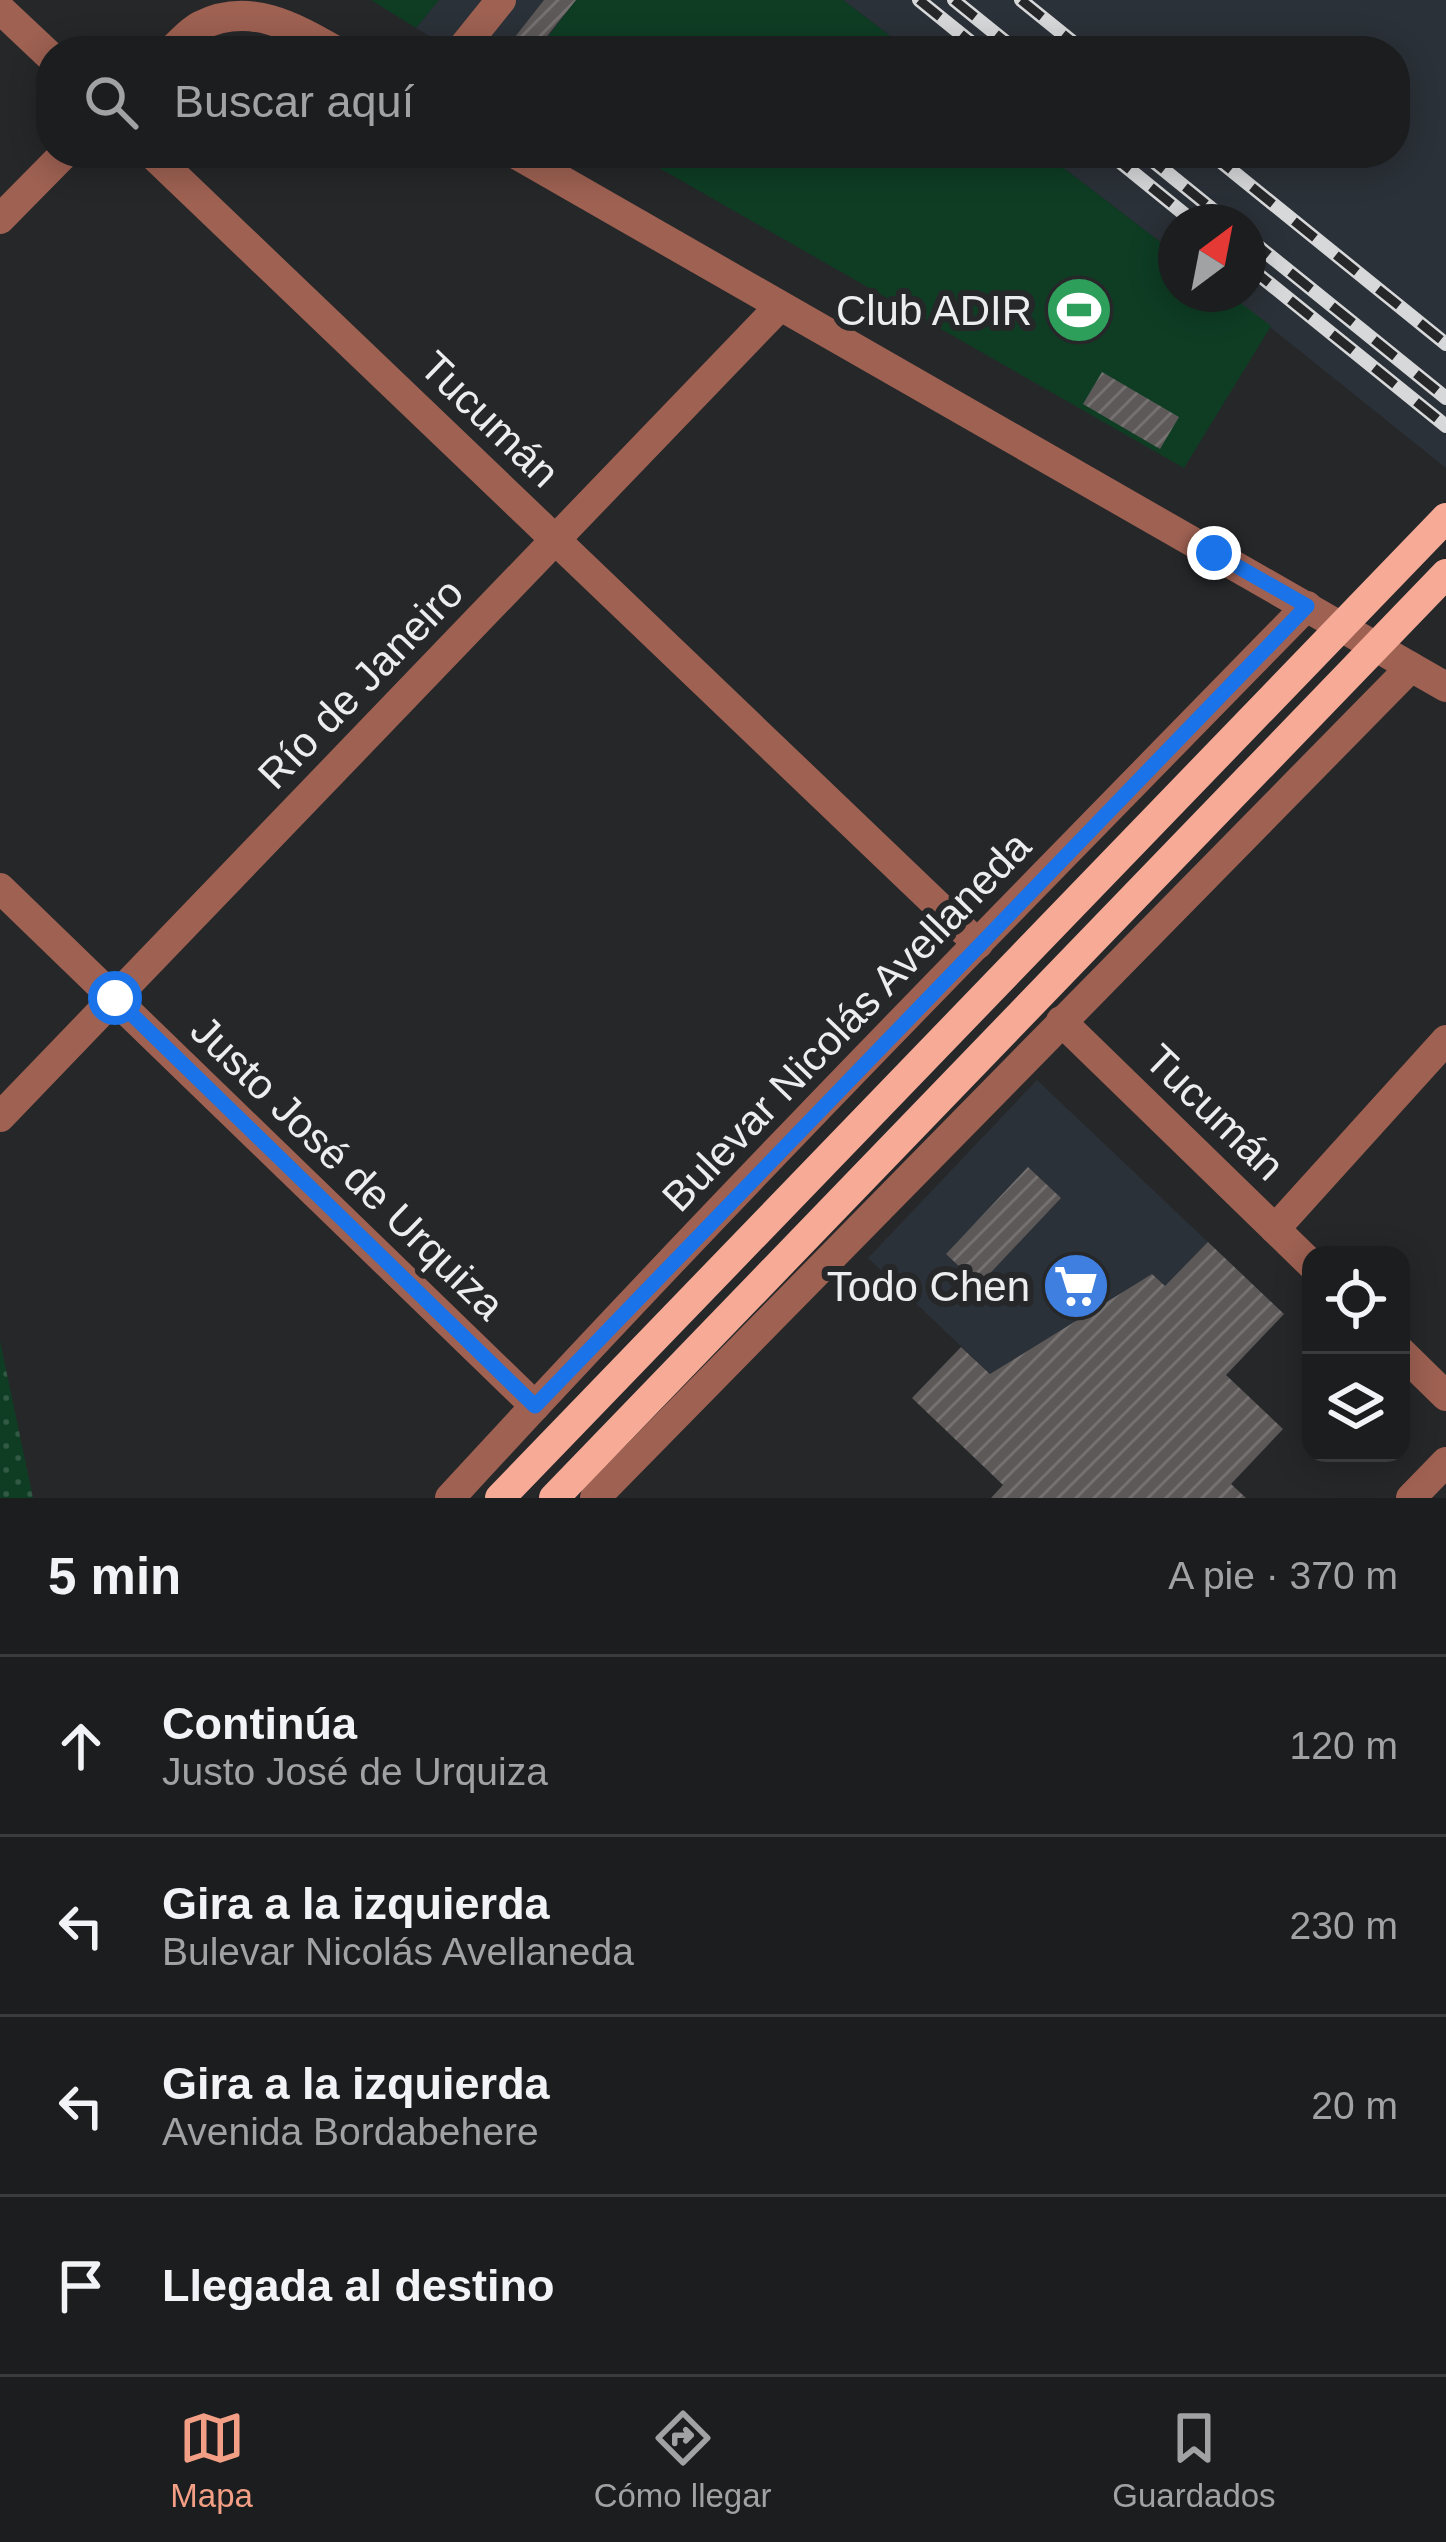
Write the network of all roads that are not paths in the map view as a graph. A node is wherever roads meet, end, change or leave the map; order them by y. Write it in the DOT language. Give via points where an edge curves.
graph roads {
  1 [pos="501,0"];
  2 [pos="0,9"];
  3 [pos="187,36"];
  4 [pos="310,36"];
  5 [pos="472,36"];
  6 [pos="36,43"];
  7 [pos="49,168"];
  8 [pos="167,168"];
  9 [pos="540,168"];
  10 [pos="0,219"];
  11 [pos="781,306"];
  12 [pos="1446,518"];
  13 [pos="556,540"];
  14 [pos="1446,574"];
  15 [pos="1307,606"];
  16 [pos="1411,667"];
  17 [pos="1446,687"];
  18 [pos="1211,704"];
  19 [pos="1300,779"];
  20 [pos="0,888"];
  21 [pos="978,944"];
  22 [pos="115,998"];
  23 [pos="1061,1021"];
  24 [pos="1446,1040"];
  25 [pos="0,1117"];
  26 [pos="1275,1229"];
  27 [pos="1302,1255"];
  28 [pos="1403,1354"];
  29 [pos="1446,1396"];
  30 [pos="535,1406"];
  31 [pos="1446,1462"];
  32 [pos="611,1492"];
  33 [pos="450,1498"];
  34 [pos="500,1498"];
  35 [pos="554,1498"];
  36 [pos="1411,1498"];
  1 -- 5 [label="street"];
  2 -- 6 [label="street"];
  3 -- 4 [label="street" via="241,15"];
  7 -- 10 [label="street"];
  8 -- 13 [label="street, Tucumán"];
  9 -- 11 [label="street"];
  11 -- 13 [label="street, Río de Janeiro"];
  11 -- 15 [label="street"];
  12 -- 34 [label="main road"];
  13 -- 21 [label="street, Tucumán"];
  13 -- 22 [label="street, Río de Janeiro"];
  14 -- 35 [label="main road"];
  15 -- 16 [label="street"];
  15 -- 18 [label="street, Bulevar Nicolás Avellaneda"];
  16 -- 17 [label="street"];
  16 -- 19 [label="street"];
  18 -- 19 [label="street" via="1251,693 1302,739"];
  18 -- 21 [label="street, Bulevar Nicolás Avellaneda"];
  19 -- 23 [label="street"];
  20 -- 22 [label="street, Justo José de Urquiza"];
  21 -- 30 [label="street, Bulevar Nicolás Avellaneda"];
  22 -- 25 [label="street, Río de Janeiro"];
  22 -- 30 [label="street, Justo José de Urquiza"];
  23 -- 26 [label="street, Tucumán"];
  23 -- 32 [label="street"];
  24 -- 26 [label="street"];
  26 -- 27 [label="street, Tucumán"];
  28 -- 29 [label="street"];
  30 -- 33 [label="street, Bulevar Nicolás Avellaneda"];
  31 -- 36 [label="street"];
}
